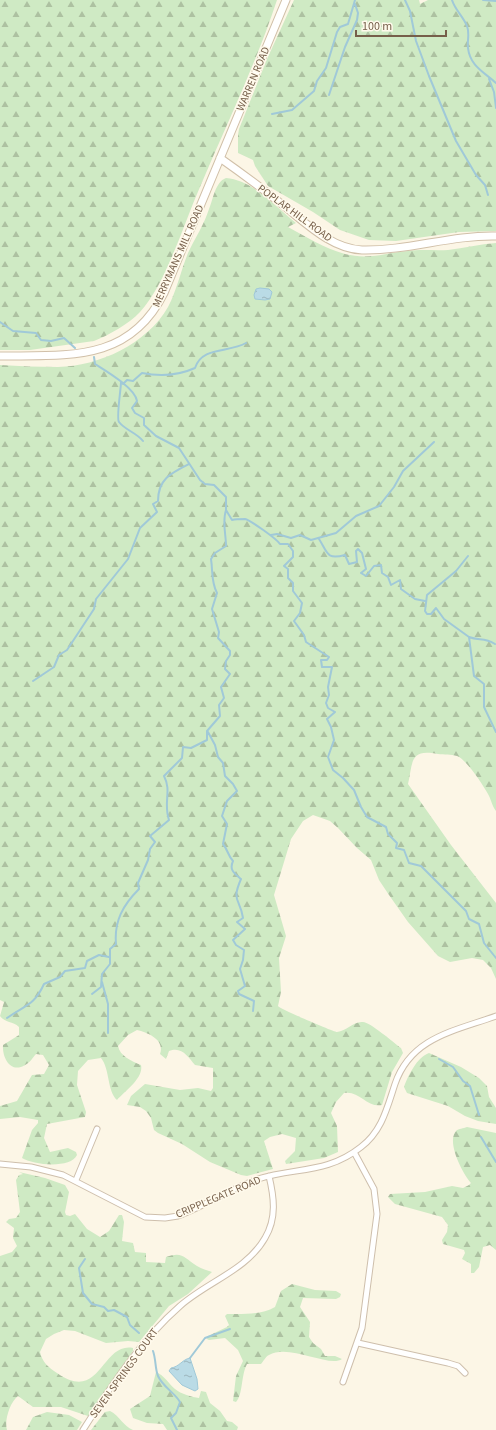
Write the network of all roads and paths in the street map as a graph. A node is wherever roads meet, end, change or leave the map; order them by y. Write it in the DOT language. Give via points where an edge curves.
graph roads {
  1 [pos="286,0"];
  2 [pos="220,158"];
  3 [pos="496,236"];
  4 [pos="0,356"];
  5 [pos="496,1016"];
  6 [pos="97,1129"];
  7 [pos="354,1152"];
  8 [pos="0,1164"];
  9 [pos="269,1176"];
  10 [pos="76,1180"];
  11 [pos="358,1343"];
  12 [pos="465,1372"];
  13 [pos="343,1382"];
  14 [pos="83,1430"];
  1 -- 2 [label="street, WARREN ROAD"];
  2 -- 3 [label="street, POPLAR HILL ROAD" via="313,228 350,248 388,249"];
  2 -- 4 [label="street, MERRYMANS MILL ROAD" via="164,293 156,309 140,327 112,345 83,354"];
  5 -- 7 [label="street, CRIPPLEGATE ROAD" via="439,1036 416,1052 398,1076 382,1122 369,1140"];
  6 -- 10 [label="street"];
  7 -- 9 [label="street, CRIPPLEGATE ROAD" via="322,1168"];
  7 -- 11 [label="street" via="368,1176 376,1200 374,1242"];
  8 -- 10 [label="street, CRIPPLEGATE ROAD" via="47,1170"];
  9 -- 10 [label="street, CRIPPLEGATE ROAD" via="241,1186 191,1211 165,1218 145,1217"];
  9 -- 14 [label="street, SEVEN SPRINGS COURT" via="274,1204 266,1237 241,1264 181,1304 155,1330"];
  11 -- 12 [label="street" via="448,1363 458,1366"];
  11 -- 13 [label="street"];
}
